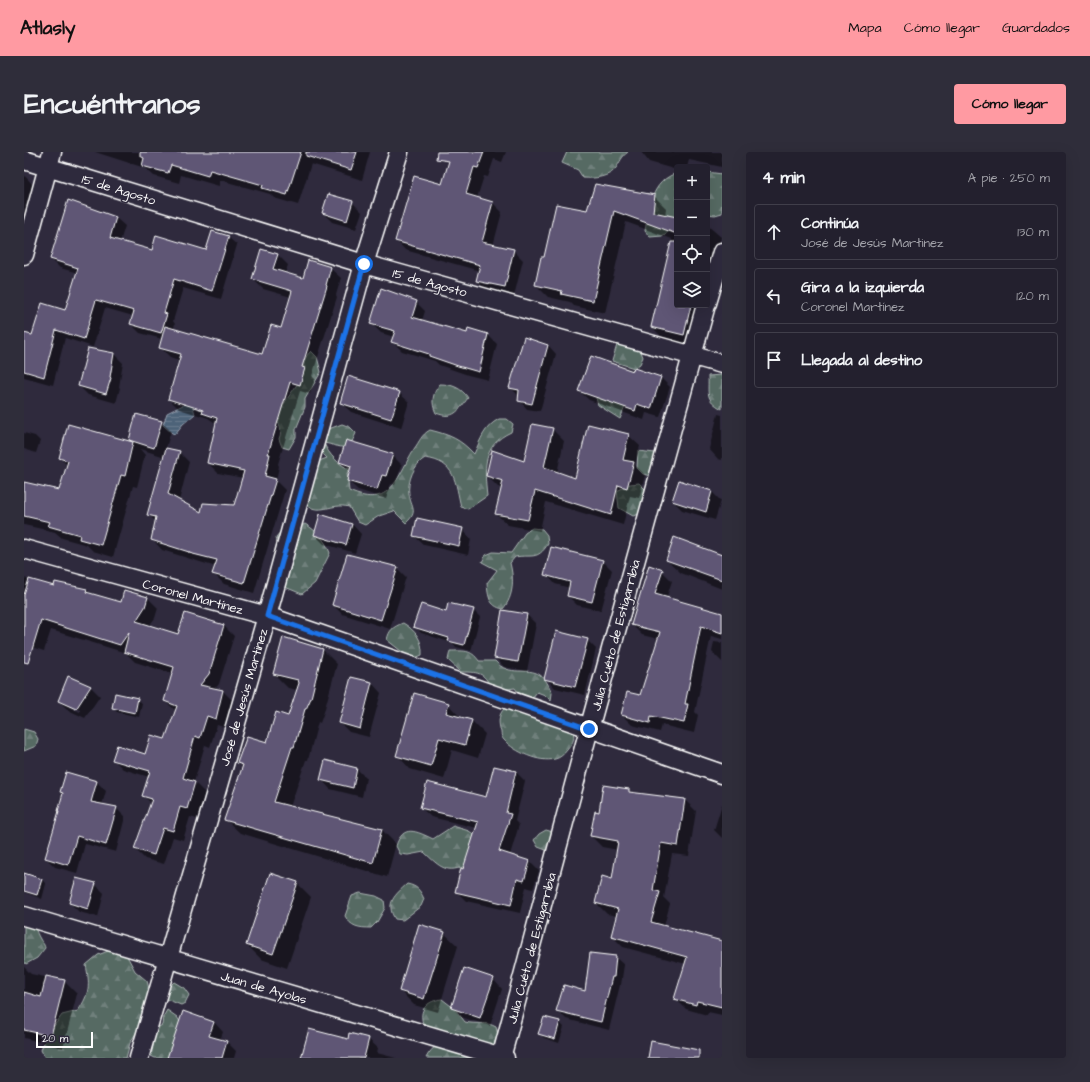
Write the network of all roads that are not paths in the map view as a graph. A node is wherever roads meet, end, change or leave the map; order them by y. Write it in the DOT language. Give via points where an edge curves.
graph roads {
  1 [pos="399,152"];
  2 [pos="24,160"];
  3 [pos="50,160"];
  4 [pos="722,252"];
  5 [pos="24,256"];
  6 [pos="364,264"];
  7 [pos="710,294"];
  8 [pos="706,308"];
  9 [pos="692,354"];
  10 [pos="722,364"];
  11 [pos="24,549"];
  12 [pos="267,616"];
  13 [pos="589,729"];
  14 [pos="722,774"];
  15 [pos="24,916"];
  16 [pos="168,959"];
  17 [pos="139,1058"];
  18 [pos="502,1058"];
  1 -- 6 [label="street, José de Jesús Martinez"];
  2 -- 3 [label="street, 15 de Agosto"];
  3 -- 5 [label="street"];
  3 -- 6 [label="street, 15 de Agosto"];
  4 -- 7 [label="street, Julia Cuéto de Estigarribia"];
  6 -- 9 [label="street, 15 de Agosto"];
  6 -- 12 [label="street, José de Jesús Martinez"];
  8 -- 9 [label="street, Julia Cuéto de Estigarribia"];
  9 -- 10 [label="street, 15 de Agosto"];
  9 -- 13 [label="street, Julia Cuéto de Estigarribia"];
  11 -- 12 [label="street, Coronel Martínez"];
  12 -- 13 [label="street, Coronel Martínez"];
  12 -- 16 [label="street, José de Jesús Martinez"];
  13 -- 14 [label="street, Coronel Martínez"];
  13 -- 18 [label="street, Julia Cuéto de Estigarribia"];
  15 -- 16 [label="street, Juan de Ayolas"];
  16 -- 17 [label="street, José de Jesús Martinez"];
  16 -- 18 [label="street, Juan de Ayolas"];
}
